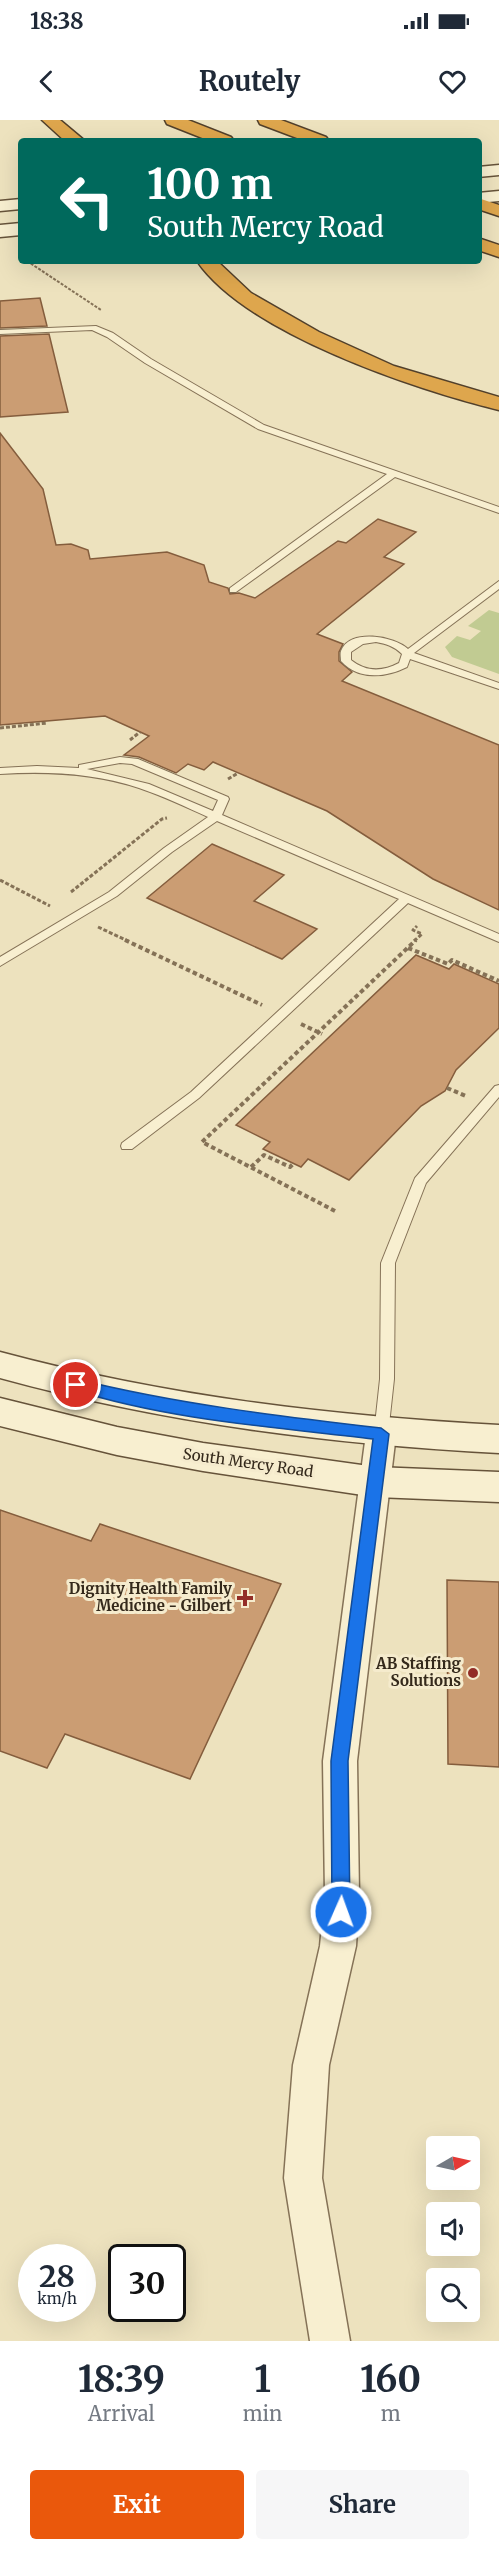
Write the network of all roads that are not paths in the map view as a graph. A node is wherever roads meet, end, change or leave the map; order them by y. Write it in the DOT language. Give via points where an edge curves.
graph roads {
  1 [pos="50,120"];
  2 [pos="173,120"];
  3 [pos="266,120"];
  4 [pos="72,138"];
  5 [pos="218,138"];
  6 [pos="312,138"];
  7 [pos="499,170"];
  8 [pos="482,172"];
  9 [pos="499,196"];
  10 [pos="482,198"];
  11 [pos="18,204"];
  12 [pos="482,205"];
  13 [pos="0,206"];
  14 [pos="499,212"];
  15 [pos="18,230"];
  16 [pos="0,231"];
  17 [pos="482,245"];
  18 [pos="499,251"];
  19 [pos="209,264"];
  20 [pos="0,332"];
  21 [pos="499,404"];
  22 [pos="394,473"];
  23 [pos="499,510"];
  24 [pos="499,584"];
  25 [pos="233,591"];
  26 [pos="407,654"];
  27 [pos="499,686"];
  28 [pos="70,770"];
  29 [pos="0,771"];
  30 [pos="216,817"];
  31 [pos="407,898"];
  32 [pos="499,938"];
  33 [pos="0,962"];
  34 [pos="499,1089"];
  35 [pos="128,1146"];
  36 [pos="0,1365"];
  37 [pos="0,1412"];
  38 [pos="381,1434"];
  39 [pos="499,1439"];
  40 [pos="376,1482"];
  41 [pos="499,1487"];
  42 [pos="330,2341"];
  1 -- 4 [label="highway"];
  2 -- 5 [label="highway"];
  3 -- 6 [label="highway"];
  7 -- 8 [label="main road"];
  9 -- 10 [label="main road"];
  11 -- 13 [label="main road"];
  12 -- 14 [label="highway"];
  15 -- 16 [label="main road"];
  17 -- 18 [label="highway"];
  19 -- 21 [label="highway" via="244,297 312,336 387,370"];
  20 -- 22 [label="lane" via="93,328 247,421"];
  22 -- 23 [label="lane"];
  22 -- 25 [label="lane"];
  24 -- 26 [label="lane"];
  26 -- 26 [label="lane" via="403,665 377,673 357,669 344,656 349,646 376,639 396,644"];
  26 -- 27 [label="lane"];
  28 -- 29 [label="lane"];
  28 -- 30 [label="lane" via="112,775"];
  28 -- 30 [label="lane" via="134,761 224,799"];
  30 -- 31 [label="lane"];
  30 -- 33 [label="lane" via="113,894"];
  31 -- 32 [label="lane"];
  31 -- 35 [label="lane" via="195,1095"];
  34 -- 38 [label="lane" via="420,1180 388,1263 387,1379"];
  36 -- 38 [label="main road" via="135,1400 207,1413"];
  37 -- 40 [label="main road, South Mercy Road" via="117,1441"];
  38 -- 39 [label="main road"];
  38 -- 40 [label="street"];
  40 -- 41 [label="main road, South Mercy Road"];
  40 -- 42 [label="street" via="340,1761 342,1894 338,1946 311,2065 303,2178"];
}
